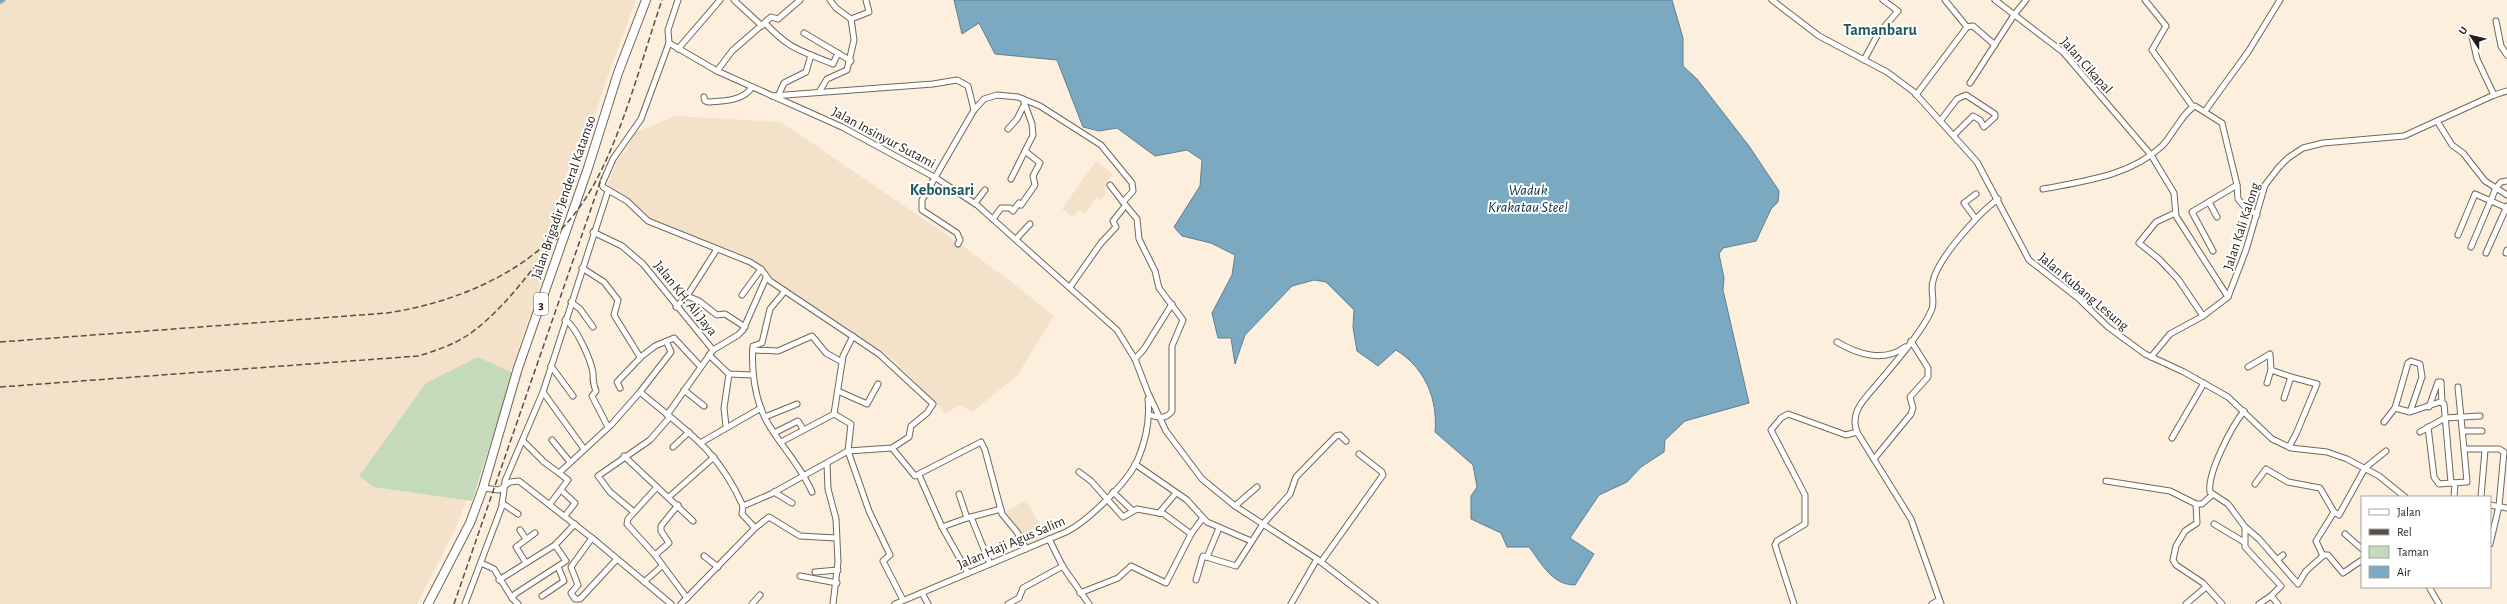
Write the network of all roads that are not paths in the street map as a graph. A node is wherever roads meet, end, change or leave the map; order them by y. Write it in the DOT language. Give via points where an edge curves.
graph roads {
  1 [pos="646,0"];
  2 [pos="678,0"];
  3 [pos="720,0"];
  4 [pos="734,0"];
  5 [pos="800,0"];
  6 [pos="830,0"];
  7 [pos="866,0"];
  8 [pos="1772,0"];
  9 [pos="1883,0"];
  10 [pos="1945,0"];
  11 [pos="1996,0"];
  12 [pos="2026,0"];
  13 [pos="2145,0"];
  14 [pos="2280,0"];
  15 [pos="2014,15"];
  16 [pos="851,19"];
  17 [pos="2496,21"];
  18 [pos="764,24"];
  19 [pos="1968,27"];
  20 [pos="804,33"];
  21 [pos="2472,37"];
  22 [pos="669,43"];
  23 [pos="1995,45"];
  24 [pos="678,49"];
  25 [pos="838,52"];
  26 [pos="810,54"];
  27 [pos="2507,55"];
  28 [pos="1864,60"];
  29 [pos="851,61"];
  30 [pos="717,71"];
  31 [pos="1970,83"];
  32 [pos="752,87"];
  33 [pos="2507,91"];
  34 [pos="819,92"];
  35 [pos="779,94"];
  36 [pos="1916,95"];
  37 [pos="2494,95"];
  38 [pos="772,96"];
  39 [pos="704,97"];
  40 [pos="1023,99"];
  41 [pos="1024,105"];
  42 [pos="2193,107"];
  43 [pos="974,110"];
  44 [pos="2205,111"];
  45 [pos="1941,120"];
  46 [pos="2436,122"];
  47 [pos="1008,129"];
  48 [pos="1954,135"];
  49 [pos="1025,151"];
  50 [pos="2151,155"];
  51 [pos="936,178"];
  52 [pos="1011,179"];
  53 [pos="2507,181"];
  54 [pos="1110,185"];
  55 [pos="2237,185"];
  56 [pos="2496,188"];
  57 [pos="606,189"];
  58 [pos="2043,189"];
  59 [pos="985,190"];
  60 [pos="1976,194"];
  61 [pos="2507,195"];
  62 [pos="1998,199"];
  63 [pos="2490,200"];
  64 [pos="2209,202"];
  65 [pos="975,203"];
  66 [pos="1124,204"];
  67 [pos="2507,207"];
  68 [pos="2175,213"];
  69 [pos="2257,215"];
  70 [pos="2217,217"];
  71 [pos="1975,218"];
  72 [pos="993,219"];
  73 [pos="1030,224"];
  74 [pos="593,232"];
  75 [pos="2458,235"];
  76 [pos="1016,239"];
  77 [pos="958,244"];
  78 [pos="2471,247"];
  79 [pos="717,249"];
  80 [pos="2213,251"];
  81 [pos="2486,253"];
  82 [pos="582,268"];
  83 [pos="761,269"];
  84 [pos="766,278"];
  85 [pos="1070,287"];
  86 [pos="785,291"];
  87 [pos="742,295"];
  88 [pos="687,296"];
  89 [pos="2228,297"];
  90 [pos="571,302"];
  91 [pos="1172,304"];
  92 [pos="676,307"];
  93 [pos="2203,316"];
  94 [pos="565,320"];
  95 [pos="593,327"];
  96 [pos="745,327"];
  97 [pos="853,336"];
  98 [pos="1911,340"];
  99 [pos="667,342"];
  100 [pos="1837,342"];
  101 [pos="713,350"];
  102 [pos="753,350"];
  103 [pos="709,355"];
  104 [pos="640,357"];
  105 [pos="2151,357"];
  106 [pos="1135,358"];
  107 [pos="842,362"];
  108 [pos="551,366"];
  109 [pos="700,366"];
  110 [pos="2248,367"];
  111 [pos="2271,370"];
  112 [pos="729,374"];
  113 [pos="753,375"];
  114 [pos="2291,377"];
  115 [pos="2204,383"];
  116 [pos="2267,383"];
  117 [pos="878,384"];
  118 [pos="2458,387"];
  119 [pos="620,388"];
  120 [pos="684,390"];
  121 [pos="838,391"];
  122 [pos="543,392"];
  123 [pos="640,392"];
  124 [pos="1148,393"];
  125 [pos="572,396"];
  126 [pos="2284,398"];
  127 [pos="2442,403"];
  128 [pos="797,404"];
  129 [pos="704,406"];
  130 [pos="2429,407"];
  131 [pos="761,408"];
  132 [pos="2395,408"];
  133 [pos="2244,411"];
  134 [pos="2410,412"];
  135 [pos="834,414"];
  136 [pos="1150,415"];
  137 [pos="668,416"];
  138 [pos="2480,416"];
  139 [pos="765,417"];
  140 [pos="2461,417"];
  141 [pos="1158,418"];
  142 [pos="2446,418"];
  143 [pos="2384,422"];
  144 [pos="726,426"];
  145 [pos="608,427"];
  146 [pos="2428,428"];
  147 [pos="803,429"];
  148 [pos="689,432"];
  149 [pos="1857,432"];
  150 [pos="2420,432"];
  151 [pos="2463,432"];
  152 [pos="2482,432"];
  153 [pos="774,433"];
  154 [pos="2172,438"];
  155 [pos="552,440"];
  156 [pos="523,441"];
  157 [pos="1346,441"];
  158 [pos="702,442"];
  159 [pos="781,442"];
  160 [pos="673,447"];
  161 [pos="2289,447"];
  162 [pos="892,448"];
  163 [pos="584,449"];
  164 [pos="2464,449"];
  165 [pos="2485,450"];
  166 [pos="848,451"];
  167 [pos="2386,451"];
  168 [pos="1359,454"];
  169 [pos="624,456"];
  170 [pos="714,457"];
  171 [pos="1874,459"];
  172 [pos="570,462"];
  173 [pos="827,464"];
  174 [pos="1135,464"];
  175 [pos="2365,468"];
  176 [pos="1079,472"];
  177 [pos="2505,472"];
  178 [pos="559,473"];
  179 [pos="919,475"];
  180 [pos="805,476"];
  181 [pos="2106,481"];
  182 [pos="2453,483"];
  183 [pos="2255,484"];
  184 [pos="657,487"];
  185 [pos="1257,487"];
  186 [pos="483,488"];
  187 [pos="503,489"];
  188 [pos="561,490"];
  189 [pos="774,492"];
  190 [pos="812,492"];
  191 [pos="1113,492"];
  192 [pos="1176,493"];
  193 [pos="959,494"];
  194 [pos="2212,495"];
  195 [pos="670,496"];
  196 [pos="2404,496"];
  197 [pos="2454,496"];
  198 [pos="2481,496"];
  199 [pos="1106,499"];
  200 [pos="502,503"];
  201 [pos="792,503"];
  202 [pos="550,504"];
  203 [pos="2196,504"];
  204 [pos="678,505"];
  205 [pos="2491,505"];
  206 [pos="743,506"];
  207 [pos="1235,506"];
  208 [pos="2499,506"];
  209 [pos="2507,508"];
  210 [pos="1001,509"];
  211 [pos="1133,510"];
  212 [pos="634,512"];
  213 [pos="2334,512"];
  214 [pos="1159,513"];
  215 [pos="518,514"];
  216 [pos="565,516"];
  217 [pos="969,517"];
  218 [pos="1202,519"];
  219 [pos="693,521"];
  220 [pos="575,524"];
  221 [pos="1263,524"];
  222 [pos="2214,524"];
  223 [pos="942,527"];
  224 [pos="2245,527"];
  225 [pos="755,528"];
  226 [pos="1219,528"];
  227 [pos="520,530"];
  228 [pos="535,533"];
  229 [pos="1191,534"];
  230 [pos="2345,534"];
  231 [pos="592,538"];
  232 [pos="836,538"];
  233 [pos="526,539"];
  234 [pos="1050,539"];
  235 [pos="2491,540"];
  236 [pos="1251,541"];
  237 [pos="2244,542"];
  238 [pos="556,545"];
  239 [pos="2361,548"];
  240 [pos="1026,549"];
  241 [pos="655,555"];
  242 [pos="2283,555"];
  243 [pos="704,556"];
  244 [pos="2323,556"];
  245 [pos="1207,557"];
  246 [pos="617,559"];
  247 [pos="1319,560"];
  248 [pos="2277,560"];
  249 [pos="2361,561"];
  250 [pos="481,563"];
  251 [pos="526,563"];
  252 [pos="990,564"];
  253 [pos="662,566"];
  254 [pos="1063,566"];
  255 [pos="558,567"];
  256 [pos="718,567"];
  257 [pos="838,570"];
  258 [pos="815,572"];
  259 [pos="968,573"];
  260 [pos="800,576"];
  261 [pos="499,580"];
  262 [pos="1196,580"];
  263 [pos="644,582"];
  264 [pos="837,583"];
  265 [pos="2206,587"];
  266 [pos="2430,588"];
  267 [pos="922,593"];
  268 [pos="1080,593"];
  269 [pos="760,595"];
  270 [pos="542,596"];
  271 [pos="2271,596"];
  272 [pos="512,598"];
  273 [pos="687,598"];
  274 [pos="904,600"];
  275 [pos="1940,602"];
  276 [pos="428,604"];
  277 [pos="465,604"];
  278 [pos="518,604"];
  279 [pos="671,604"];
  280 [pos="681,604"];
  281 [pos="752,604"];
  282 [pos="833,604"];
  283 [pos="895,604"];
  284 [pos="928,604"];
  285 [pos="1008,604"];
  286 [pos="1089,604"];
  287 [pos="1291,604"];
  288 [pos="1375,604"];
  289 [pos="1794,604"];
  290 [pos="1932,604"];
  291 [pos="2186,604"];
  292 [pos="2222,604"];
  293 [pos="2259,604"];
  294 [pos="2278,604"];
  295 [pos="2439,604"];
  1 -- 186 [label="highway, Jalan Brigadir Jenderal Katamso / 3" via="618,73 588,168 518,368"];
  2 -- 22 [label="street" via="668,30"];
  3 -- 24 [label="street"];
  4 -- 18 [label="street"];
  5 -- 18 [label="street" via="778,19 773,16"];
  6 -- 16 [label="street"];
  7 -- 16 [label="street" via="868,12"];
  8 -- 28 [label="street, Jalan Kubang Lesung" via="1819,36"];
  9 -- 28 [label="street" via="1898,11 1878,34"];
  10 -- 19 [label="street"];
  11 -- 15 [label="street, Jalan Cikapal"];
  12 -- 15 [label="street"];
  13 -- 42 [label="street" via="2166,26 2152,50"];
  14 -- 44 [label="street" via="2248,52"];
  15 -- 23 [label="street"];
  15 -- 50 [label="street, Jalan Cikapal" via="2063,52"];
  16 -- 29 [label="street" via="854,40"];
  17 -- 27 [label="street" via="2501,46"];
  18 -- 26 [label="street" via="786,44"];
  18 -- 30 [label="street" via="732,51"];
  19 -- 23 [label="street" via="1973,26"];
  19 -- 36 [label="street"];
  20 -- 25 [label="street"];
  21 -- 37 [label="street" via="2477,59"];
  22 -- 24 [label="street, Jalan Insinyur Sutami"];
  22 -- 57 [label="street" via="641,119 610,164 602,184"];
  23 -- 31 [label="street"];
  24 -- 30 [label="street, Jalan Insinyur Sutami"];
  25 -- 26 [label="street" via="833,64"];
  25 -- 29 [label="street"];
  26 -- 35 [label="street" via="806,72 784,83"];
  28 -- 36 [label="street, Jalan Kubang Lesung" via="1897,78"];
  29 -- 34 [label="street" via="845,71 824,82"];
  30 -- 32 [label="street, Jalan Insinyur Sutami"];
  32 -- 38 [label="street, Jalan Insinyur Sutami"];
  32 -- 39 [label="street" via="741,97 708,102 704,101"];
  33 -- 37 [label="street, Jalan Kali Kalong"];
  34 -- 35 [label="street"];
  34 -- 43 [label="street" via="957,80 968,86"];
  35 -- 38 [label="street"];
  36 -- 45 [label="street, Jalan Kubang Lesung"];
  37 -- 46 [label="street, Jalan Kali Kalong"];
  38 -- 51 [label="street, Jalan Insinyur Sutami" via="842,127"];
  40 -- 41 [label="street"];
  40 -- 43 [label="street" via="1005,94 990,96 981,101"];
  40 -- 66 [label="street" via="1040,106 1100,145 1132,183 1133,191"];
  41 -- 47 [label="street"];
  41 -- 49 [label="street" via="1033,129"];
  42 -- 44 [label="street"];
  42 -- 50 [label="street" via="2167,141"];
  43 -- 51 [label="street"];
  44 -- 55 [label="street" via="2223,126"];
  45 -- 48 [label="street, Jalan Kubang Lesung"];
  45 -- 48 [label="street" via="1957,99 1967,95 1995,114 1984,127 1980,120 1973,116"];
  46 -- 56 [label="street" via="2452,145 2461,151 2485,181"];
  46 -- 69 [label="street, Jalan Kali Kalong" via="2398,138 2343,140 2303,148 2279,166 2266,185"];
  48 -- 62 [label="street, Jalan Kubang Lesung" via="1977,162"];
  49 -- 52 [label="street"];
  49 -- 72 [label="street" via="1040,163 1033,176 1035,184 1021,205 1019,203 1013,211 1010,208 1001,208"];
  50 -- 58 [label="street" via="2106,177"];
  50 -- 68 [label="street, Jalan Cikapal" via="2174,193"];
  51 -- 65 [label="street, Jalan Insinyur Sutami"];
  51 -- 77 [label="street" via="922,200 922,210 957,233 960,240"];
  53 -- 56 [label="street" via="2501,182"];
  54 -- 66 [label="street"];
  55 -- 64 [label="street"];
  55 -- 69 [label="street" via="2240,203"];
  56 -- 61 [label="street"];
  56 -- 63 [label="street"];
  57 -- 74 [label="street"];
  57 -- 79 [label="street" via="624,198 648,221"];
  59 -- 65 [label="street"];
  60 -- 71 [label="street" via="1964,203"];
  62 -- 71 [label="street"];
  62 -- 105 [label="street, Jalan Kubang Lesung" via="2028,260 2078,298 2108,327"];
  63 -- 67 [label="street"];
  63 -- 75 [label="street" via="2477,194 2473,196"];
  63 -- 78 [label="street"];
  64 -- 70 [label="street"];
  64 -- 80 [label="street" via="2192,213"];
  65 -- 72 [label="street, Jalan Insinyur Sutami"];
  66 -- 85 [label="street" via="1113,221 1116,227 1101,243"];
  66 -- 91 [label="street" via="1138,219 1139,239 1155,271 1159,288"];
  67 -- 81 [label="street"];
  68 -- 89 [label="street"];
  68 -- 93 [label="street" via="2157,221 2138,243 2159,259 2178,279"];
  69 -- 89 [label="street, Jalan Kali Kalong"];
  71 -- 98 [label="street" via="1934,278 1932,308"];
  72 -- 76 [label="street, Jalan Insinyur Sutami"];
  73 -- 76 [label="street"];
  74 -- 82 [label="street"];
  74 -- 92 [label="street, Jalan KH. Ali Jaya" via="622,246 633,255"];
  76 -- 85 [label="street, Jalan Insinyur Sutami"];
  79 -- 83 [label="street"];
  79 -- 88 [label="street"];
  82 -- 90 [label="street"];
  82 -- 104 [label="street" via="604,282 618,301 614,315"];
  83 -- 84 [label="street"];
  83 -- 87 [label="street"];
  84 -- 86 [label="street"];
  84 -- 96 [label="street"];
  85 -- 106 [label="street, Jalan Insinyur Sutami" via="1113,325"];
  86 -- 97 [label="street"];
  86 -- 102 [label="street" via="770,309 762,343 754,345"];
  88 -- 92 [label="street"];
  88 -- 96 [label="street" via="699,301 716,315 725,314"];
  89 -- 93 [label="street, Jalan Kali Kalong"];
  90 -- 94 [label="street"];
  90 -- 95 [label="street" via="580,309"];
  91 -- 106 [label="street"];
  91 -- 141 [label="street" via="1183,320 1172,346 1173,407 1170,414"];
  92 -- 101 [label="street, Jalan KH. Ali Jaya"];
  93 -- 105 [label="street, Jalan Kali Kalong" via="2170,334"];
  94 -- 108 [label="street"];
  94 -- 145 [label="street" via="572,325 589,361 596,391 592,394"];
  96 -- 101 [label="street" via="738,335"];
  97 -- 107 [label="street"];
  97 -- 162 [label="street" via="887,361 933,404 927,413 911,426 909,437"];
  98 -- 100 [label="street" via="1903,348 1879,356 1860,353"];
  98 -- 149 [label="street" via="1859,406 1854,420"];
  98 -- 171 [label="street" via="1928,368 1928,377 1910,397 1913,408 1911,414"];
  99 -- 104 [label="street" via="655,346"];
  99 -- 109 [label="street" via="676,338"];
  99 -- 123 [label="street" via="670,353"];
  101 -- 103 [label="street, Jalan KH. Ali Jaya"];
  102 -- 107 [label="street" via="778,351 812,336 826,353"];
  102 -- 113 [label="street"];
  103 -- 109 [label="street, Jalan KH. Ali Jaya"];
  103 -- 112 [label="street"];
  104 -- 119 [label="street" via="617,382"];
  105 -- 115 [label="street, Jalan Kubang Lesung"];
  106 -- 124 [label="street, Jalan Insinyur Sutami"];
  107 -- 121 [label="street"];
  108 -- 122 [label="street"];
  108 -- 125 [label="street"];
  109 -- 120 [label="street, Jalan KH. Ali Jaya"];
  110 -- 111 [label="street" via="2270,354"];
  111 -- 114 [label="street"];
  111 -- 116 [label="street"];
  112 -- 113 [label="street"];
  112 -- 144 [label="street" via="724,408"];
  113 -- 131 [label="street"];
  114 -- 126 [label="street"];
  114 -- 161 [label="street" via="2315,382 2317,385"];
  115 -- 133 [label="street, Jalan Kubang Lesung" via="2228,397"];
  115 -- 154 [label="street"];
  117 -- 121 [label="street" via="867,404"];
  118 -- 140 [label="street"];
  120 -- 129 [label="street"];
  120 -- 137 [label="street, Jalan KH. Ali Jaya"];
  121 -- 135 [label="street"];
  122 -- 156 [label="street"];
  122 -- 163 [label="street"];
  123 -- 137 [label="street"];
  123 -- 145 [label="street"];
  124 -- 136 [label="street"];
  124 -- 141 [label="street, Jalan Insinyur Sutami"];
  127 -- 130 [label="street"];
  127 -- 130 [label="street" via="2441,382 2438,382"];
  127 -- 142 [label="street"];
  128 -- 139 [label="street"];
  130 -- 134 [label="street"];
  131 -- 139 [label="street"];
  131 -- 144 [label="street" via="737,423"];
  132 -- 134 [label="street"];
  132 -- 134 [label="street" via="2411,360 2420,364 2422,375"];
  132 -- 143 [label="street"];
  133 -- 161 [label="street, Jalan Kubang Lesung" via="2272,439"];
  133 -- 194 [label="street" via="2232,426 2218,458 2210,489"];
  135 -- 147 [label="street"];
  135 -- 166 [label="street" via="851,424"];
  136 -- 141 [label="street"];
  136 -- 174 [label="street, Jalan Haji Agus Salim"];
  137 -- 148 [label="street"];
  137 -- 169 [label="street, Jalan KH. Ali Jaya" via="652,438"];
  138 -- 140 [label="street"];
  139 -- 153 [label="street"];
  140 -- 142 [label="street"];
  140 -- 151 [label="street"];
  141 -- 207 [label="street, Jalan Insinyur Sutami" via="1172,441 1202,479"];
  142 -- 146 [label="street"];
  142 -- 182 [label="street"];
  144 -- 158 [label="street"];
  145 -- 163 [label="street"];
  146 -- 150 [label="street"];
  146 -- 182 [label="street" via="2434,477 2439,484"];
  147 -- 153 [label="street" via="798,421"];
  147 -- 159 [label="street"];
  148 -- 158 [label="street"];
  148 -- 160 [label="street"];
  149 -- 171 [label="street"];
  149 -- 289 [label="street" via="1846,435 1788,414 1771,430 1805,495 1804,524 1775,545"];
  151 -- 152 [label="street"];
  151 -- 164 [label="street"];
  153 -- 159 [label="street"];
  155 -- 172 [label="street"];
  156 -- 178 [label="street"];
  156 -- 187 [label="street"];
  157 -- 221 [label="street" via="1340,435 1335,437 1296,477 1290,494"];
  158 -- 170 [label="street"];
  159 -- 180 [label="street"];
  161 -- 175 [label="street, Jalan Kubang Lesung" via="2327,452"];
  162 -- 166 [label="street"];
  162 -- 179 [label="street" via="915,476"];
  163 -- 172 [label="street"];
  164 -- 165 [label="street"];
  164 -- 182 [label="street" via="2467,482"];
  165 -- 177 [label="street" via="2499,449 2504,452"];
  165 -- 198 [label="street"];
  166 -- 173 [label="street"];
  166 -- 274 [label="street" via="869,512 890,555 883,561"];
  167 -- 175 [label="street"];
  168 -- 247 [label="street" via="1383,475"];
  169 -- 184 [label="street"];
  169 -- 212 [label="street, Jalan KH. Ali Jaya" via="598,478"];
  170 -- 195 [label="street"];
  170 -- 206 [label="street"];
  171 -- 275 [label="street" via="1911,519"];
  172 -- 178 [label="street"];
  173 -- 180 [label="street"];
  173 -- 232 [label="street" via="828,489 836,519"];
  174 -- 191 [label="street, Jalan Haji Agus Salim"];
  174 -- 192 [label="street"];
  175 -- 196 [label="street, Jalan Kubang Lesung"];
  175 -- 213 [label="street" via="2342,514"];
  176 -- 199 [label="street"];
  177 -- 208 [label="street"];
  178 -- 188 [label="street" via="568,480"];
  179 -- 210 [label="street" via="981,442"];
  179 -- 223 [label="street"];
  180 -- 189 [label="street"];
  180 -- 190 [label="street"];
  181 -- 203 [label="street" via="2170,491"];
  182 -- 197 [label="street"];
  183 -- 213 [label="street" via="2266,469 2288,482 2320,488"];
  184 -- 195 [label="street"];
  184 -- 212 [label="street"];
  185 -- 207 [label="street"];
  186 -- 187 [label="street"];
  186 -- 276 [label="highway, Jalan Brigadir Jenderal Katamso / 3" via="470,523"];
  187 -- 200 [label="street"];
  187 -- 202 [label="street" via="510,482 520,481"];
  188 -- 202 [label="street"];
  188 -- 216 [label="street" via="575,503"];
  189 -- 201 [label="street"];
  189 -- 206 [label="street"];
  191 -- 199 [label="street, Jalan Haji Agus Salim"];
  191 -- 211 [label="street"];
  192 -- 214 [label="street"];
  192 -- 218 [label="street" via="1190,503"];
  193 -- 217 [label="street"];
  194 -- 203 [label="street" via="2202,504"];
  194 -- 224 [label="street" via="2228,504"];
  195 -- 204 [label="street"];
  199 -- 211 [label="street" via="1123,517"];
  199 -- 234 [label="street, Jalan Haji Agus Salim" via="1082,523"];
  200 -- 215 [label="street"];
  200 -- 250 [label="street"];
  202 -- 216 [label="street"];
  203 -- 265 [label="street" via="2197,522 2185,531 2176,546 2173,560"];
  204 -- 219 [label="street"];
  204 -- 241 [label="street" via="661,526 661,531 669,543"];
  205 -- 208 [label="street"];
  206 -- 225 [label="street" via="742,514"];
  207 -- 221 [label="street, Jalan Insinyur Sutami"];
  208 -- 209 [label="street"];
  208 -- 235 [label="street"];
  210 -- 217 [label="street"];
  210 -- 240 [label="street" via="1004,518 1017,532"];
  211 -- 214 [label="street"];
  212 -- 241 [label="street" via="627,524"];
  213 -- 244 [label="street" via="2316,541"];
  214 -- 229 [label="street"];
  216 -- 220 [label="street"];
  217 -- 223 [label="street"];
  217 -- 252 [label="street"];
  218 -- 226 [label="street"];
  218 -- 229 [label="street"];
  220 -- 231 [label="street"];
  220 -- 238 [label="street"];
  221 -- 236 [label="street"];
  221 -- 247 [label="street, Jalan Insinyur Sutami"];
  222 -- 237 [label="street"];
  223 -- 259 [label="street"];
  224 -- 237 [label="street"];
  224 -- 248 [label="street"];
  225 -- 232 [label="street" via="769,517 800,536"];
  225 -- 256 [label="street"];
  226 -- 236 [label="street"];
  226 -- 245 [label="street"];
  227 -- 233 [label="street"];
  228 -- 233 [label="street"];
  229 -- 268 [label="street" via="1166,583 1132,566 1118,578"];
  230 -- 239 [label="street"];
  231 -- 246 [label="street"];
  231 -- 246 [label="street" via="571,567 578,585 571,593 575,599 580,599"];
  232 -- 257 [label="street"];
  233 -- 251 [label="street" via="516,547"];
  234 -- 240 [label="street, Jalan Haji Agus Salim"];
  234 -- 254 [label="street"];
  236 -- 245 [label="street" via="1236,566"];
  237 -- 271 [label="street" via="2245,547 2281,586"];
  238 -- 251 [label="street"];
  238 -- 255 [label="street" via="567,560"];
  240 -- 252 [label="street, Jalan Haji Agus Salim"];
  241 -- 253 [label="street"];
  242 -- 248 [label="street"];
  243 -- 256 [label="street"];
  244 -- 248 [label="street" via="2306,571 2298,584"];
  244 -- 249 [label="street" via="2328,555 2344,573"];
  245 -- 262 [label="street" via="1202,556"];
  246 -- 263 [label="street"];
  247 -- 287 [label="street"];
  247 -- 288 [label="street, Jalan Insinyur Sutami"];
  250 -- 261 [label="street" via="493,568"];
  250 -- 277 [label="street"];
  251 -- 261 [label="street"];
  252 -- 259 [label="street, Jalan Haji Agus Salim"];
  253 -- 263 [label="street"];
  253 -- 273 [label="street"];
  254 -- 268 [label="street"];
  254 -- 285 [label="street" via="1023,588 1019,598"];
  255 -- 270 [label="street" via="564,581"];
  255 -- 272 [label="street"];
  256 -- 273 [label="street"];
  257 -- 258 [label="street"];
  257 -- 264 [label="street"];
  259 -- 267 [label="street, Jalan Haji Agus Salim"];
  260 -- 264 [label="street"];
  261 -- 272 [label="street"];
  263 -- 279 [label="street"];
  264 -- 282 [label="street"];
  265 -- 291 [label="street"];
  265 -- 292 [label="street"];
  266 -- 295 [label="street"];
  267 -- 274 [label="street, Jalan Haji Agus Salim"];
  267 -- 284 [label="street"];
  268 -- 286 [label="street"];
  269 -- 281 [label="street"];
  271 -- 293 [label="street"];
  271 -- 294 [label="street"];
  272 -- 278 [label="street"];
  273 -- 280 [label="street"];
  274 -- 283 [label="street, Jalan Haji Agus Salim"];
  275 -- 290 [label="street"];
}
